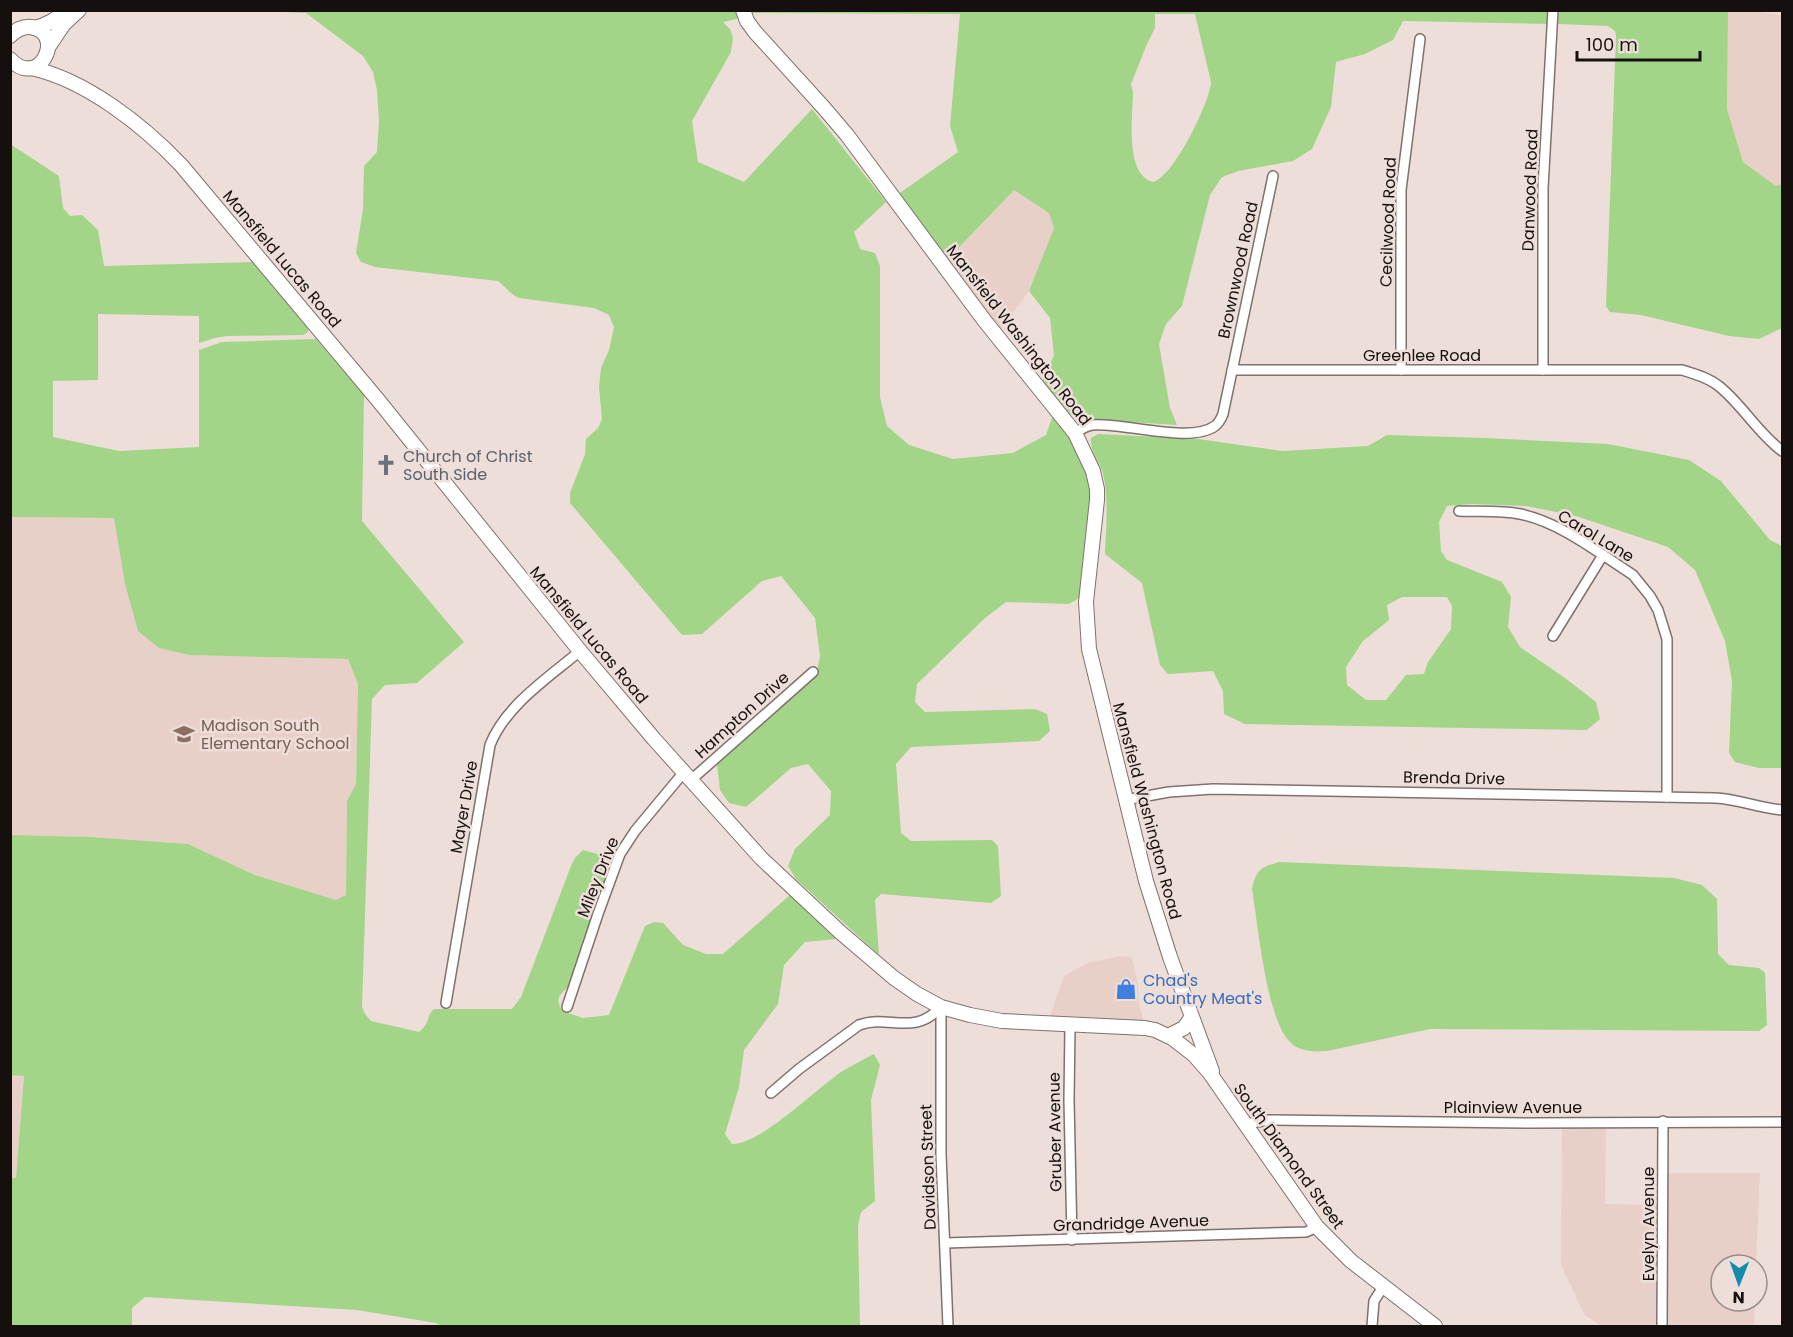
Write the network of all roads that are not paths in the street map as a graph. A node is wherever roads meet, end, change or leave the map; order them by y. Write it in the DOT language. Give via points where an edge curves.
graph roads {
  1 [pos="67,10"];
  2 [pos="79,10"];
  3 [pos="743,10"];
  4 [pos="1553,10"];
  5 [pos="10,20"];
  6 [pos="31,27"];
  7 [pos="10,36"];
  8 [pos="1420,39"];
  9 [pos="49,48"];
  10 [pos="10,59"];
  11 [pos="21,69"];
  12 [pos="72,82"];
  13 [pos="1273,176"];
  14 [pos="1232,370"];
  15 [pos="1401,370"];
  16 [pos="1543,370"];
  17 [pos="1075,433"];
  18 [pos="1782,451"];
  19 [pos="1459,512"];
  20 [pos="1603,555"];
  21 [pos="1553,636"];
  22 [pos="580,651"];
  23 [pos="813,672"];
  24 [pos="687,776"];
  25 [pos="1667,796"];
  26 [pos="1125,800"];
  27 [pos="1782,810"];
  28 [pos="446,1003"];
  29 [pos="567,1007"];
  30 [pos="941,1007"];
  31 [pos="1191,1018"];
  32 [pos="1070,1025"];
  33 [pos="1174,1039"];
  34 [pos="1217,1084"];
  35 [pos="771,1093"];
  36 [pos="1663,1121"];
  37 [pos="1782,1122"];
  38 [pos="1245,1124"];
  39 [pos="1317,1227"];
  40 [pos="1072,1240"];
  41 [pos="945,1243"];
  42 [pos="1383,1287"];
  43 [pos="948,1326"];
  44 [pos="1372,1326"];
  45 [pos="1435,1326"];
  46 [pos="1662,1326"];
  1 -- 6 [label="street" via="53,22"];
  2 -- 9 [label="street" via="63,25"];
  3 -- 17 [label="street, Mansfield Washington Road" via="755,32 847,135 984,320"];
  4 -- 16 [label="street, Danwood Road" via="1543,188"];
  5 -- 6 [label="street"];
  6 -- 7 [label="street"];
  6 -- 9 [label="street, Mansfield Lucas Road" via="44,35"];
  8 -- 15 [label="street, Cecilwood Road" via="1401,190"];
  9 -- 11 [label="street" via="42,62"];
  9 -- 12 [label="street, Mansfield Lucas Road" via="57,66"];
  10 -- 11 [label="street, Mansfield Lucas Road"];
  11 -- 12 [label="street, Mansfield Lucas Road" via="42,71"];
  12 -- 22 [label="street, Mansfield Lucas Road" via="133,121 197,183"];
  13 -- 14 [label="street, Brownwood Road"];
  14 -- 15 [label="street, Greenlee Road"];
  14 -- 17 [label="street" via="1223,414 1215,427 1191,433 1091,425"];
  15 -- 16 [label="street, Greenlee Road"];
  16 -- 18 [label="street, Greenlee Road" via="1665,369 1696,374 1719,387"];
  17 -- 26 [label="street, Mansfield Washington Road" via="1097,489 1086,602 1088,642"];
  19 -- 20 [label="street, Carol Lane" via="1507,512 1539,519"];
  20 -- 21 [label="street"];
  20 -- 25 [label="street, Carol Lane" via="1642,585 1663,623 1667,646"];
  22 -- 24 [label="street, Mansfield Lucas Road"];
  22 -- 28 [label="street, Mayer Drive" via="513,709 494,734"];
  23 -- 24 [label="street, Hampton Drive"];
  24 -- 29 [label="street, Miley Drive" via="670,786 620,854"];
  24 -- 30 [label="street, Mansfield Lucas Road" via="761,858 840,932 894,978"];
  25 -- 26 [label="street, Brenda Drive" via="1213,789"];
  25 -- 27 [label="street, Brenda Drive" via="1724,798"];
  26 -- 31 [label="street, Mansfield Washington Road" via="1156,916"];
  30 -- 32 [label="street, Mansfield Lucas Road" via="1002,1021"];
  30 -- 35 [label="street" via="920,1021 859,1025"];
  30 -- 41 [label="street, Davidson Street"];
  31 -- 33 [label="street"];
  31 -- 34 [label="street, Mansfield Washington Road"];
  32 -- 33 [label="street, Mansfield Lucas Road" via="1134,1027 1155,1030"];
  32 -- 40 [label="street, Gruber Avenue"];
  33 -- 34 [label="street, South Diamond Street"];
  34 -- 38 [label="street, South Diamond Street"];
  36 -- 37 [label="street, Plainview Avenue"];
  36 -- 38 [label="street, Plainview Avenue" via="1269,1120"];
  36 -- 46 [label="street, Evelyn Avenue"];
  38 -- 39 [label="street, South Diamond Street"];
  39 -- 40 [label="street, Grandridge Avenue" via="1306,1232"];
  39 -- 42 [label="street, South Diamond Street"];
  40 -- 41 [label="street, Grandridge Avenue"];
  41 -- 43 [label="street, Davidson Street"];
  42 -- 44 [label="street" via="1374,1301"];
  42 -- 45 [label="street, South Diamond Street"];
}
